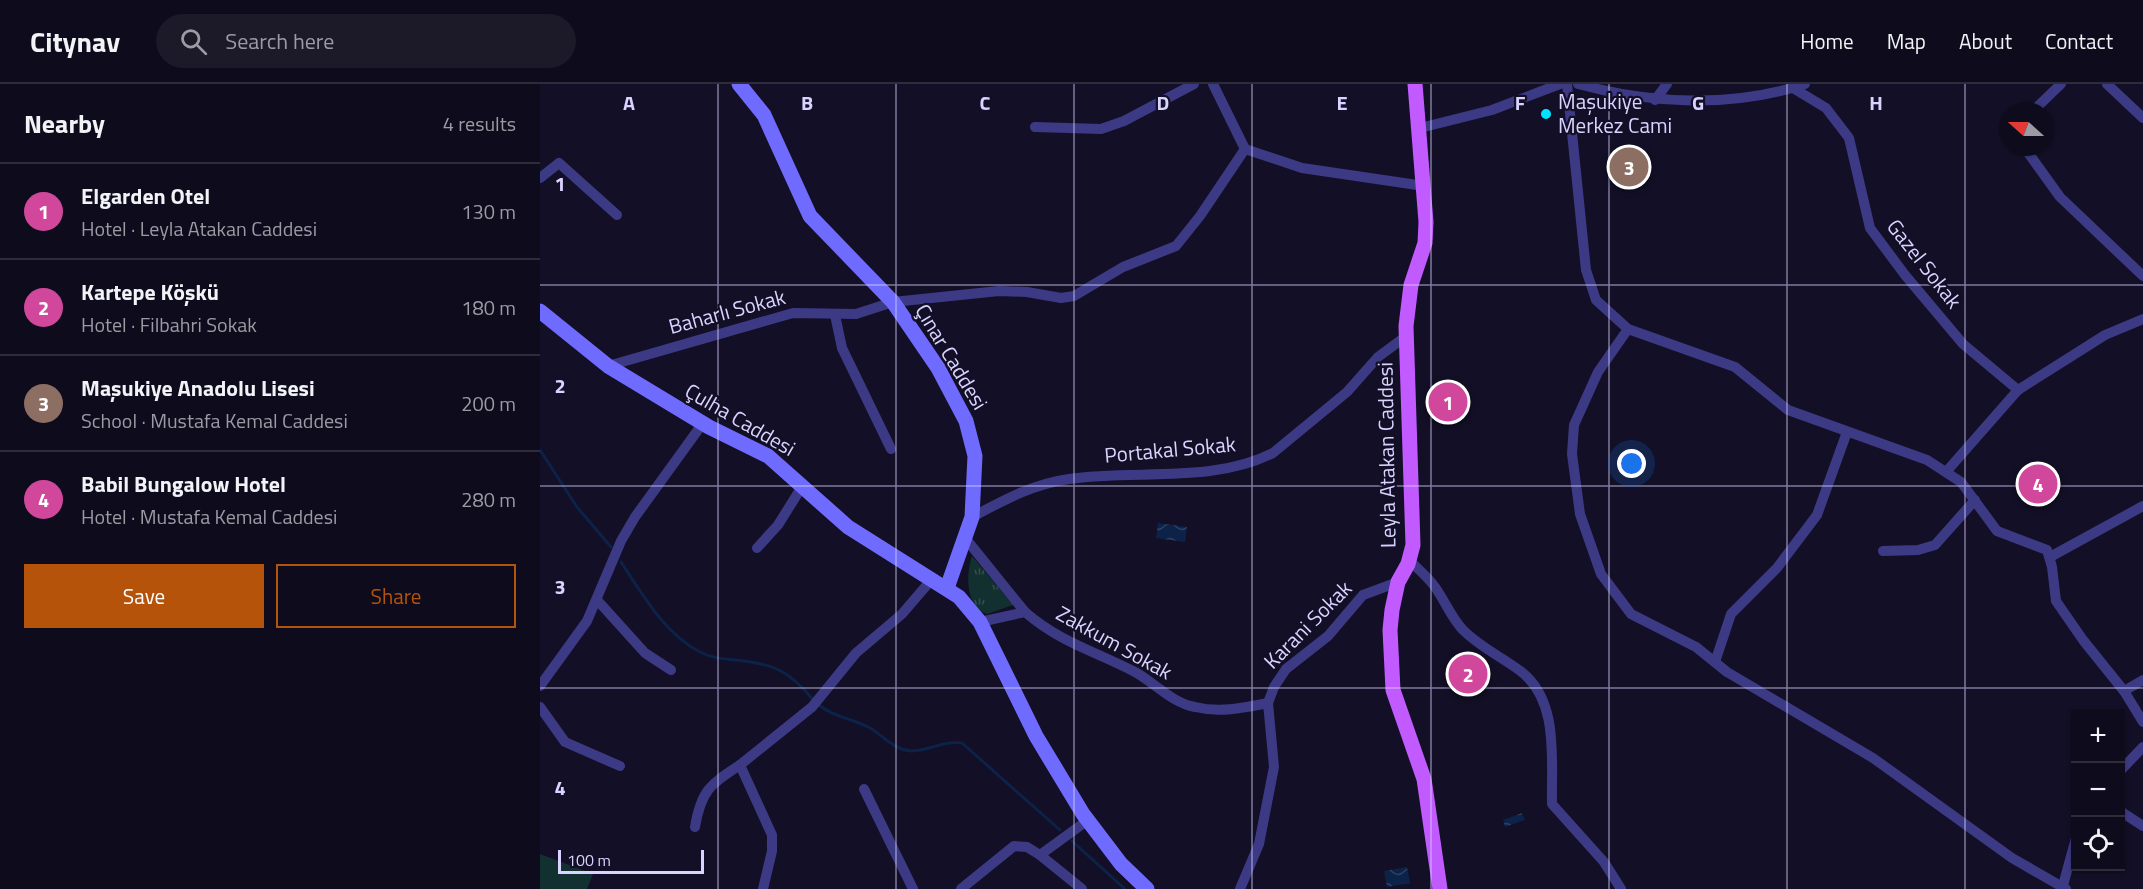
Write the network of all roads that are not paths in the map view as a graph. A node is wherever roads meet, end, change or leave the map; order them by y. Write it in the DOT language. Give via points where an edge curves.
graph roads {
  1 [pos="739,84"];
  2 [pos="1194,84"];
  3 [pos="1213,84"];
  4 [pos="1415,84"];
  5 [pos="1560,84"];
  6 [pos="1567,84"];
  7 [pos="1578,84"];
  8 [pos="1667,84"];
  9 [pos="1805,84"];
  10 [pos="2061,84"];
  11 [pos="2107,84"];
  12 [pos="1793,88"];
  13 [pos="1655,100"];
  14 [pos="2042,102"];
  15 [pos="2143,118"];
  16 [pos="1035,127"];
  17 [pos="1420,128"];
  18 [pos="1245,149"];
  19 [pos="2030,156"];
  20 [pos="540,178"];
  21 [pos="1424,186"];
  22 [pos="617,215"];
  23 [pos="2143,276"];
  24 [pos="893,302"];
  25 [pos="540,311"];
  26 [pos="835,315"];
  27 [pos="2143,319"];
  28 [pos="1628,329"];
  29 [pos="1405,337"];
  30 [pos="609,366"];
  31 [pos="2018,390"];
  32 [pos="703,423"];
  33 [pos="1847,432"];
  34 [pos="891,449"];
  35 [pos="1946,472"];
  36 [pos="803,484"];
  37 [pos="1975,500"];
  38 [pos="2143,506"];
  39 [pos="972,517"];
  40 [pos="966,539"];
  41 [pos="757,548"];
  42 [pos="1884,551"];
  43 [pos="2050,557"];
  44 [pos="1409,560"];
  45 [pos="932,579"];
  46 [pos="1398,582"];
  47 [pos="947,588"];
  48 [pos="598,601"];
  49 [pos="1025,612"];
  50 [pos="980,622"];
  51 [pos="1715,662"];
  52 [pos="671,670"];
  53 [pos="2143,680"];
  54 [pos="540,686"];
  55 [pos="2124,691"];
  56 [pos="1268,703"];
  57 [pos="540,707"];
  58 [pos="2143,722"];
  59 [pos="2143,747"];
  60 [pos="740,765"];
  61 [pos="620,766"];
  62 [pos="2125,767"];
  63 [pos="864,789"];
  64 [pos="2125,814"];
  65 [pos="1088,820"];
  66 [pos="2143,826"];
  67 [pos="695,827"];
  68 [pos="1040,855"];
  69 [pos="2071,859"];
  70 [pos="2064,888"];
  71 [pos="763,889"];
  72 [pos="913,889"];
  73 [pos="961,889"];
  74 [pos="1082,889"];
  75 [pos="1147,889"];
  76 [pos="1240,889"];
  77 [pos="1440,889"];
  78 [pos="1621,889"];
  1 -- 24 [label="street, Çınar Caddesi" via="764,116 810,216"];
  2 -- 16 [label="street" via="1101,129"];
  3 -- 18 [label="street"];
  4 -- 17 [label="main road, Leyla Atakan Caddesi"];
  5 -- 17 [label="street" via="1492,110"];
  6 -- 28 [label="street" via="1586,270 1596,300"];
  7 -- 13 [label="street"];
  8 -- 13 [label="street"];
  9 -- 12 [label="street"];
  10 -- 14 [label="street"];
  11 -- 15 [label="street"];
  12 -- 13 [label="street" via="1777,94"];
  12 -- 31 [label="street, Gazel Sokak" via="1826,108 1849,138 1870,228 1905,275 1963,344"];
  17 -- 21 [label="main road, Leyla Atakan Caddesi"];
  18 -- 21 [label="street" via="1302,168"];
  18 -- 24 [label="street, Baharlı Sokak" via="1176,246 1123,267 1074,296 1007,291"];
  19 -- 23 [label="street" via="2060,197"];
  20 -- 22 [label="street" via="559,163"];
  21 -- 29 [label="main road, Leyla Atakan Caddesi" via="1426,236 1411,285"];
  24 -- 26 [label="street, Baharlı Sokak" via="865,312"];
  24 -- 39 [label="street, Çınar Caddesi" via="938,368 966,421 975,456"];
  25 -- 30 [label="street, Çulha Caddesi"];
  26 -- 30 [label="street, Baharlı Sokak" via="781,316"];
  26 -- 34 [label="street" via="842,348"];
  27 -- 31 [label="street" via="2105,335"];
  28 -- 33 [label="street" via="1735,367 1788,410"];
  28 -- 51 [label="street" via="1598,372 1574,425 1572,454 1580,514 1601,573 1631,614 1696,647"];
  29 -- 39 [label="street, Portakal Sokak" via="1378,357 1347,392 1273,453 1260,459 1224,468 1088,477 1040,485"];
  29 -- 44 [label="main road, Leyla Atakan Caddesi" via="1413,531"];
  30 -- 32 [label="street, Çulha Caddesi"];
  31 -- 35 [label="street"];
  32 -- 36 [label="street, Çulha Caddesi" via="768,456"];
  32 -- 48 [label="street" via="635,517"];
  33 -- 35 [label="street" via="1927,460"];
  33 -- 51 [label="street" via="1817,515 1777,568 1731,614"];
  35 -- 37 [label="street"];
  36 -- 41 [label="street" via="778,525"];
  36 -- 45 [label="street, Çulha Caddesi" via="848,527"];
  37 -- 42 [label="street" via="1935,545"];
  37 -- 43 [label="street" via="1997,531 2048,550"];
  38 -- 43 [label="street"];
  39 -- 40 [label="street, Çınar Caddesi"];
  40 -- 47 [label="street, Çınar Caddesi"];
  40 -- 49 [label="street"];
  43 -- 55 [label="street" via="2056,601"];
  44 -- 46 [label="main road, Leyla Atakan Caddesi"];
  44 -- 78 [label="street" via="1434,586 1461,628 1488,651 1520,670 1536,688 1552,740 1551,804 1604,862"];
  45 -- 47 [label="street, Çulha Caddesi"];
  45 -- 60 [label="street" via="902,614 856,653 816,703"];
  46 -- 56 [label="street, Karani Sokak" via="1369,591 1357,600 1328,636 1286,669"];
  46 -- 77 [label="main road, Leyla Atakan Caddesi" via="1390,630 1394,690 1424,779"];
  47 -- 50 [label="street"];
  48 -- 52 [label="street" via="645,653"];
  48 -- 54 [label="street"];
  49 -- 50 [label="street, Zakkum Sokak"];
  49 -- 56 [label="street, Zakkum Sokak" via="1069,643 1133,671 1186,705 1225,711"];
  50 -- 65 [label="street" via="1036,736"];
  51 -- 70 [label="street" via="1874,758 2012,858"];
  53 -- 55 [label="street"];
  55 -- 58 [label="street"];
  56 -- 76 [label="street, Karani Sokak" via="1274,767 1259,844"];
  57 -- 61 [label="street" via="565,742"];
  59 -- 62 [label="street"];
  60 -- 67 [label="street" via="707,789"];
  60 -- 71 [label="street" via="772,835"];
  63 -- 72 [label="street"];
  64 -- 66 [label="street"];
  65 -- 68 [label="street"];
  65 -- 75 [label="street" via="1121,864"];
  68 -- 73 [label="street" via="1028,847 1014,846"];
  68 -- 74 [label="street"];
  69 -- 70 [label="street"];
}
